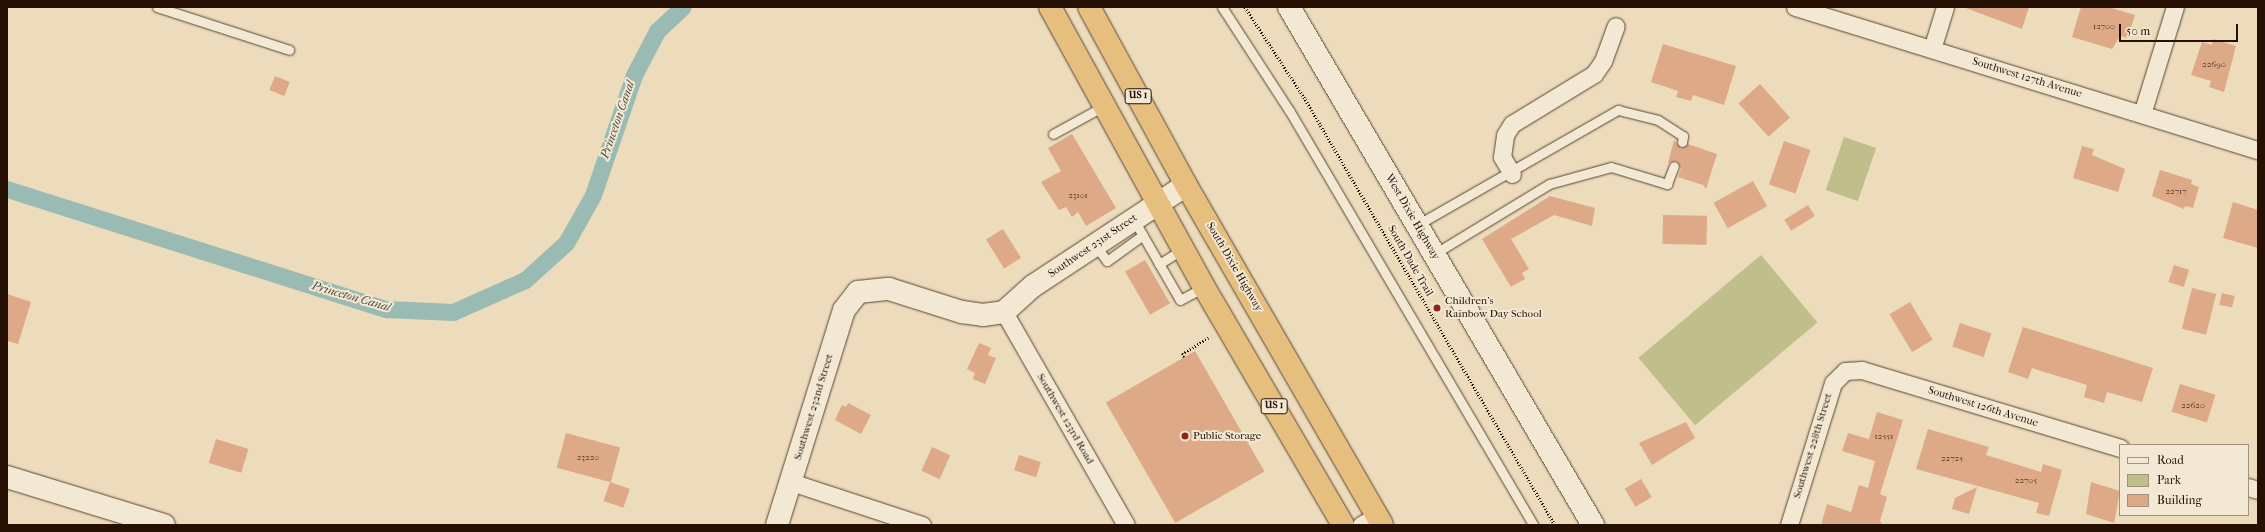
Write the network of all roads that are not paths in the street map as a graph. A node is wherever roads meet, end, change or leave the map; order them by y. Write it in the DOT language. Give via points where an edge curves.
graph roads {
  1 [pos="157,7"];
  2 [pos="1050,7"];
  3 [pos="1089,7"];
  4 [pos="1222,7"];
  5 [pos="1289,7"];
  6 [pos="1795,7"];
  7 [pos="1945,7"];
  8 [pos="2175,7"];
  9 [pos="1616,26"];
  10 [pos="1932,49"];
  11 [pos="289,50"];
  12 [pos="1104,106"];
  13 [pos="2142,114"];
  14 [pos="1053,134"];
  15 [pos="1682,142"];
  16 [pos="2258,150"];
  17 [pos="1674,166"];
  18 [pos="1512,174"];
  19 [pos="1186,185"];
  20 [pos="1157,204"];
  21 [pos="1417,226"];
  22 [pos="1139,227"];
  23 [pos="1183,249"];
  24 [pos="1434,254"];
  25 [pos="1159,264"];
  26 [pos="1204,287"];
  27 [pos="1004,312"];
  28 [pos="1845,371"];
  29 [pos="2119,448"];
  30 [pos="7,477"];
  31 [pos="791,482"];
  32 [pos="1374,522"];
  33 [pos="164,525"];
  34 [pos="777,525"];
  35 [pos="922,525"];
  36 [pos="1126,525"];
  37 [pos="1343,525"];
  38 [pos="1533,525"];
  39 [pos="1593,525"];
  40 [pos="1789,525"];
  1 -- 11 [label="lane"];
  2 -- 12 [label="highway, US 1"];
  3 -- 19 [label="highway, South Dixie Highway / US 1"];
  4 -- 38 [label="lane" via="1289,110"];
  5 -- 21 [label="street, West Dixie Highway"];
  6 -- 10 [label="street, Southwest 127th Avenue"];
  7 -- 10 [label="street"];
  8 -- 13 [label="street"];
  9 -- 18 [label="street" via="1603,61 1589,78 1512,124 1505,135 1502,157"];
  10 -- 13 [label="street, Southwest 127th Avenue"];
  12 -- 14 [label="lane"];
  12 -- 20 [label="highway, US 1"];
  13 -- 16 [label="street, Southwest 127th Avenue"];
  15 -- 18 [label="lane" via="1683,136 1658,120 1618,110"];
  17 -- 24 [label="lane" via="1667,184 1611,167 1549,184"];
  18 -- 21 [label="lane"];
  19 -- 20 [label="street, Southwest 231st Street"];
  19 -- 32 [label="highway, South Dixie Highway / US 1"];
  20 -- 22 [label="street, Southwest 231st Street"];
  20 -- 23 [label="highway, US 1"];
  21 -- 24 [label="street, West Dixie Highway"];
  22 -- 25 [label="lane"];
  22 -- 27 [label="street, Southwest 231st Street" via="1095,245 1033,286"];
  23 -- 25 [label="lane"];
  23 -- 26 [label="highway, US 1"];
  24 -- 39 [label="street, West Dixie Highway"];
  25 -- 26 [label="lane" via="1180,300"];
  26 -- 37 [label="highway, US 1"];
  27 -- 31 [label="street, Southwest 232nd Street" via="974,314 889,289 858,292 844,310"];
  27 -- 36 [label="street, Southwest 123rd Road"];
  28 -- 29 [label="street, Southwest 126th Avenue" via="1862,370"];
  28 -- 40 [label="street, Southwest 228th Street" via="1833,383"];
  30 -- 33 [label="street"];
  31 -- 34 [label="street, Southwest 232nd Street"];
  31 -- 35 [label="street"];
}
